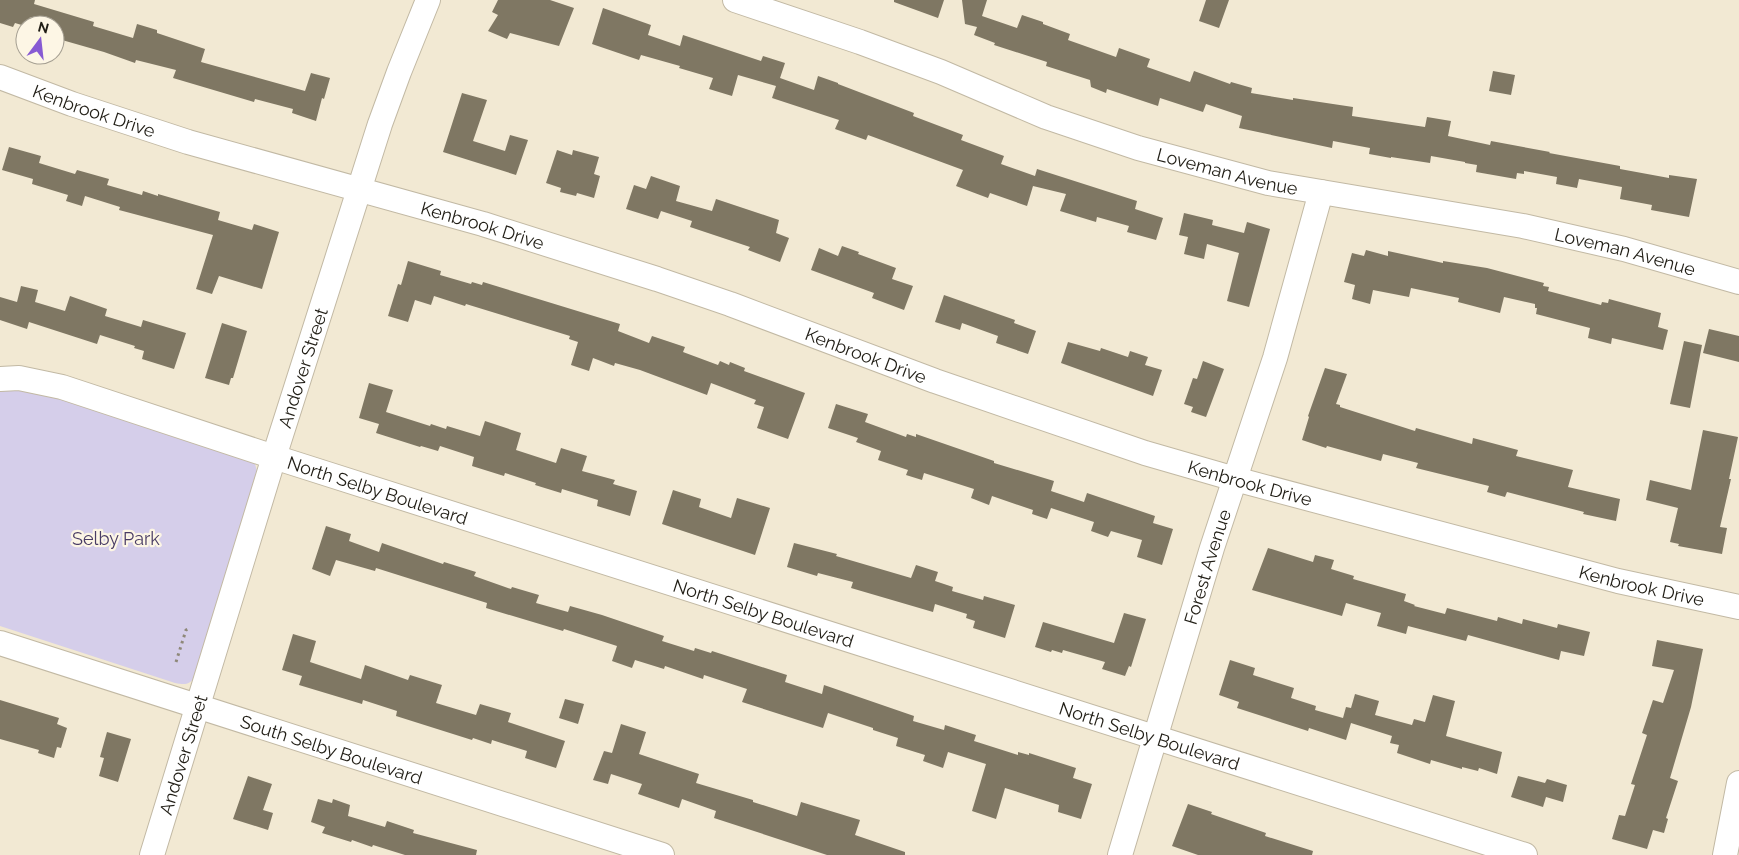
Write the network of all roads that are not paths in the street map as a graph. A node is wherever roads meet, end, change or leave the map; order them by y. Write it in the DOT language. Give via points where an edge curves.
graph roads {
  1 [pos="428,0"];
  2 [pos="735,0"];
  3 [pos="0,77"];
  4 [pos="359,190"];
  5 [pos="1320,192"];
  6 [pos="1739,282"];
  7 [pos="0,379"];
  8 [pos="274,458"];
  9 [pos="1235,479"];
  10 [pos="1739,607"];
  11 [pos="0,643"];
  12 [pos="198,707"];
  13 [pos="1156,737"];
  14 [pos="1739,783"];
  15 [pos="152,855"];
  16 [pos="662,855"];
  17 [pos="1120,855"];
  18 [pos="1525,855"];
  19 [pos="1725,855"];
  1 -- 4 [label="street, Andover Street" via="395,80"];
  2 -- 5 [label="street, Loveman Avenue" via="860,42 1046,117 1129,145 1268,183"];
  3 -- 4 [label="street, Kenbrook Drive" via="188,142"];
  4 -- 8 [label="street, Andover Street"];
  4 -- 9 [label="street, Kenbrook Drive" via="483,224 657,279 935,381 1145,453"];
  5 -- 6 [label="street, Loveman Avenue" via="1523,226 1624,249"];
  5 -- 9 [label="street, Forest Avenue" via="1275,358"];
  7 -- 8 [label="street, North Selby Boulevard" via="19,378 62,387"];
  8 -- 12 [label="street, Andover Street"];
  8 -- 13 [label="street, North Selby Boulevard"];
  9 -- 10 [label="street, Kenbrook Drive" via="1618,581"];
  9 -- 13 [label="street, Forest Avenue"];
  11 -- 12 [label="street, South Selby Boulevard"];
  12 -- 15 [label="street, Andover Street"];
  12 -- 16 [label="street, South Selby Boulevard"];
  13 -- 17 [label="street, Forest Avenue"];
  13 -- 18 [label="street, North Selby Boulevard"];
  14 -- 19 [label="street"];
}
